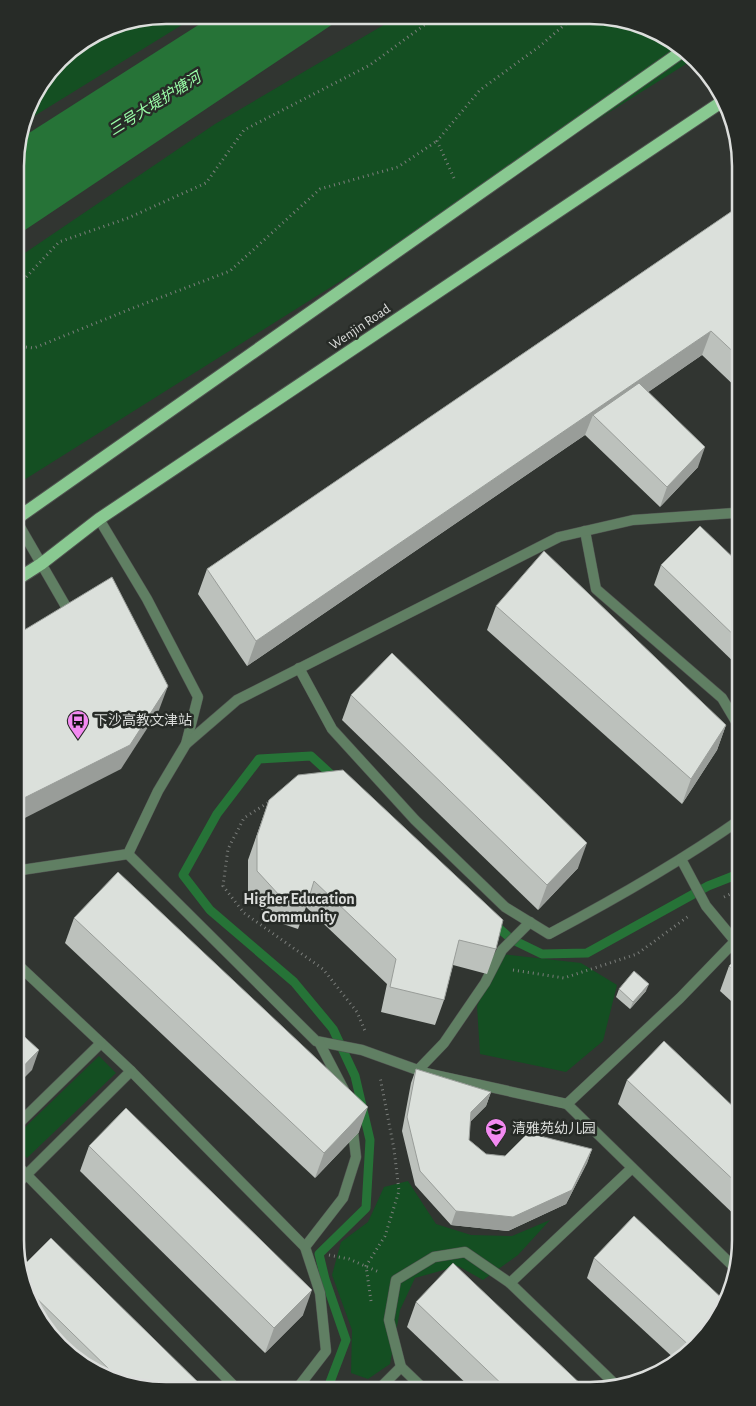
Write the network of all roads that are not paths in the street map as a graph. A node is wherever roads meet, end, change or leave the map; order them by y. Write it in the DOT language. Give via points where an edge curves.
graph roads {
  1 [pos="678,54"];
  2 [pos="719,105"];
  3 [pos="732,513"];
  4 [pos="24,514"];
  5 [pos="100,519"];
  6 [pos="585,531"];
  7 [pos="24,534"];
  8 [pos="42,564"];
  9 [pos="24,575"];
  10 [pos="77,627"];
  11 [pos="299,668"];
  12 [pos="732,715"];
  13 [pos="186,744"];
  14 [pos="732,825"];
  15 [pos="128,854"];
  16 [pos="681,859"];
  17 [pos="24,870"];
  18 [pos="528,924"];
  19 [pos="732,932"];
  20 [pos="732,944"];
  21 [pos="24,970"];
  22 [pos="319,1042"];
  23 [pos="101,1043"];
  24 [pos="418,1070"];
  25 [pos="131,1071"];
  26 [pos="567,1104"];
  27 [pos="24,1118"];
  28 [pos="632,1168"];
  29 [pos="24,1171"];
  30 [pos="27,1174"];
  31 [pos="24,1177"];
  32 [pos="305,1247"];
  33 [pos="730,1264"];
  34 [pos="510,1283"];
  35 [pos="401,1367"];
  36 [pos="612,1381"];
  37 [pos="230,1382"];
  38 [pos="302,1382"];
  39 [pos="386,1382"];
  40 [pos="417,1382"];
  1 -- 4 [label="main road"];
  2 -- 5 [label="main road, Wenjin Road"];
  3 -- 6 [label="street" via="634,520"];
  5 -- 8 [label="main road, Wenjin Road"];
  5 -- 13 [label="street" via="147,599 198,697"];
  6 -- 11 [label="street" via="558,537"];
  6 -- 12 [label="street" via="596,588 722,698"];
  7 -- 8 [label="street"];
  8 -- 9 [label="main road, Wenjin Road"];
  8 -- 10 [label="street"];
  11 -- 13 [label="street" via="237,700"];
  11 -- 18 [label="street" via="332,729 422,826 505,907"];
  13 -- 15 [label="street" via="158,791"];
  14 -- 16 [label="street"];
  15 -- 17 [label="street"];
  15 -- 22 [label="street"];
  16 -- 18 [label="street" via="549,934"];
  16 -- 19 [label="street" via="706,905"];
  18 -- 24 [label="street" via="503,949 444,1043"];
  20 -- 26 [label="street"];
  21 -- 23 [label="street"];
  22 -- 24 [label="street" via="362,1050"];
  22 -- 32 [label="street" via="350,1107 356,1157 343,1198"];
  23 -- 25 [label="street"];
  23 -- 27 [label="street"];
  24 -- 26 [label="street"];
  25 -- 30 [label="street"];
  25 -- 32 [label="street"];
  26 -- 28 [label="street"];
  28 -- 33 [label="street"];
  28 -- 34 [label="street"];
  29 -- 30 [label="street"];
  30 -- 31 [label="street"];
  30 -- 37 [label="street"];
  32 -- 38 [label="street" via="320,1294 326,1351"];
  34 -- 35 [label="street" via="465,1252 434,1257 396,1280 389,1320"];
  34 -- 36 [label="street"];
  35 -- 39 [label="street"];
  35 -- 40 [label="street"];
}
